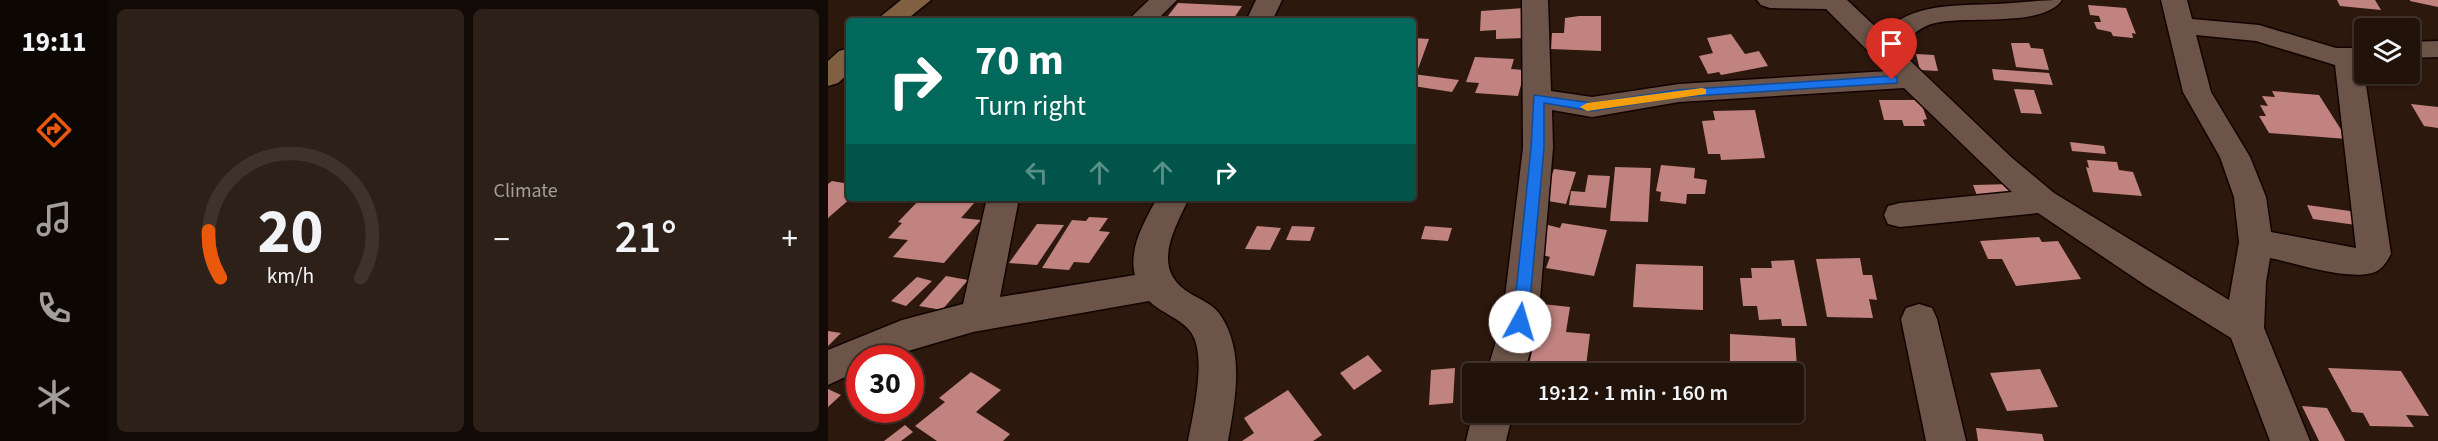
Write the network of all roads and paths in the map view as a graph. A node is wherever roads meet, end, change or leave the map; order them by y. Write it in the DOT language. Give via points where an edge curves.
graph roads {
  1 [pos="918,0"];
  2 [pos="1164,0"];
  3 [pos="1269,0"];
  4 [pos="1535,0"];
  5 [pos="1770,0"];
  6 [pos="1832,0"];
  7 [pos="2049,0"];
  8 [pos="2175,7"];
  9 [pos="892,18"];
  10 [pos="1143,18"];
  11 [pos="1260,18"];
  12 [pos="2438,49"];
  13 [pos="2420,50"];
  14 [pos="1883,51"];
  15 [pos="2354,57"];
  16 [pos="846,60"];
  17 [pos="828,77"];
  18 [pos="1913,78"];
  19 [pos="2358,84"];
  20 [pos="1538,98"];
  21 [pos="1003,201"];
  22 [pos="1172,201"];
  23 [pos="2043,201"];
  24 [pos="1900,215"];
  25 [pos="2256,242"];
  26 [pos="1155,286"];
  27 [pos="978,317"];
  28 [pos="1919,319"];
  29 [pos="2246,328"];
  30 [pos="1508,363"];
  31 [pos="828,369"];
  32 [pos="1490,423"];
  33 [pos="1208,441"];
  34 [pos="1486,441"];
  35 [pos="1946,441"];
  36 [pos="2290,441"];
  1 -- 9 [label="street"];
  2 -- 10 [label="street"];
  3 -- 11 [label="street"];
  4 -- 20 [label="street"];
  5 -- 6 [label="street"];
  6 -- 14 [label="street"];
  7 -- 14 [label="street" via="2015,11 1953,12 1924,17 1904,28"];
  8 -- 15 [label="street"];
  8 -- 25 [label="street" via="2198,92 2235,157 2250,197"];
  12 -- 13 [label="street"];
  14 -- 18 [label="street"];
  16 -- 17 [label="street"];
  18 -- 20 [label="street" via="1678,93 1592,107"];
  18 -- 23 [label="street" via="2000,165"];
  19 -- 25 [label="street" via="2374,254 2367,261 2347,261"];
  20 -- 30 [label="street" via="1538,148 1520,322"];
  21 -- 27 [label="street"];
  22 -- 26 [label="street" via="1156,233 1149,265"];
  23 -- 24 [label="street"];
  23 -- 29 [label="street"];
  25 -- 29 [label="street" via="2248,282"];
  26 -- 27 [label="street"];
  26 -- 33 [label="street" via="1197,314 1210,330 1216,390"];
  27 -- 31 [label="street" via="868,348"];
  28 -- 35 [label="street"];
  29 -- 36 [label="street"];
  32 -- 34 [label="street"];
}
